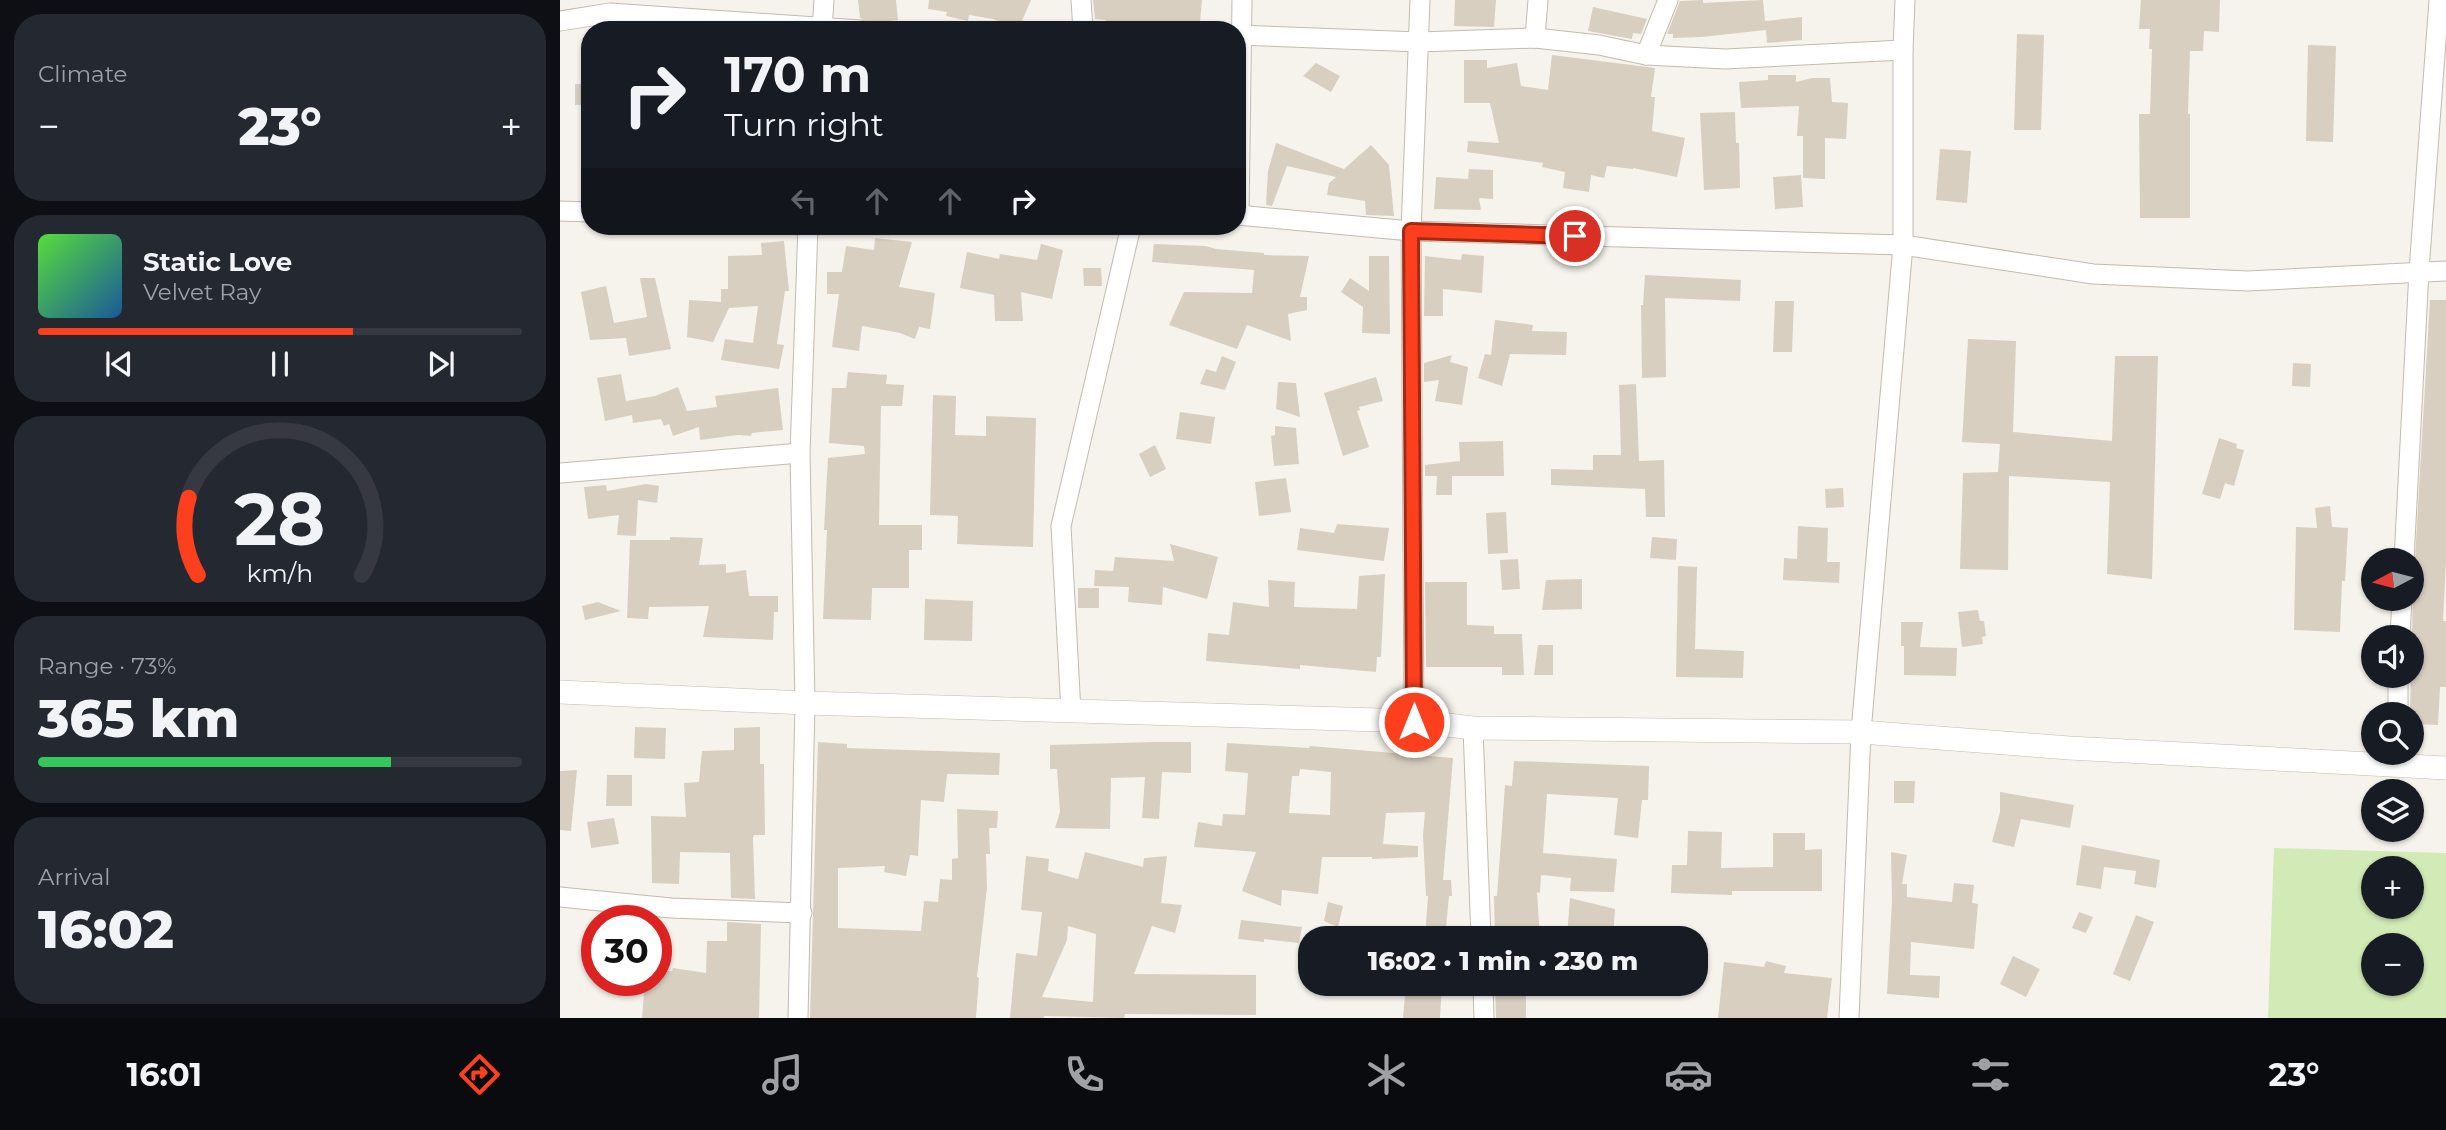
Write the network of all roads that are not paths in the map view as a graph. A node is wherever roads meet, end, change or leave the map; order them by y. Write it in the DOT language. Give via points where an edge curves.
graph roads {
  1 [pos="824,0"];
  2 [pos="1081,0"];
  3 [pos="1242,0"];
  4 [pos="1420,0"];
  5 [pos="1538,0"];
  6 [pos="1668,0"];
  7 [pos="1905,0"];
  8 [pos="2439,0"];
  9 [pos="613,7"];
  10 [pos="560,21"];
  11 [pos="738,21"];
  12 [pos="823,21"];
  13 [pos="1082,21"];
  14 [pos="1240,21"];
  15 [pos="1246,35"];
  16 [pos="1535,38"];
  17 [pos="1419,43"];
  18 [pos="1903,50"];
  19 [pos="1646,55"];
  20 [pos="560,211"];
  21 [pos="581,212"];
  22 [pos="1246,216"];
  23 [pos="1411,231"];
  24 [pos="808,235"];
  25 [pos="1128,235"];
  26 [pos="1903,246"];
  27 [pos="2419,271"];
  28 [pos="2446,271"];
  29 [pos="800,453"];
  30 [pos="560,473"];
  31 [pos="2405,548"];
  32 [pos="560,692"];
  33 [pos="805,703"];
  34 [pos="1071,712"];
  35 [pos="1414,722"];
  36 [pos="1473,728"];
  37 [pos="1861,732"];
  38 [pos="2361,757"];
  39 [pos="2424,764"];
  40 [pos="2446,768"];
  41 [pos="560,897"];
  42 [pos="802,912"];
  43 [pos="1481,926"];
  44 [pos="1483,996"];
  45 [pos="798,1018"];
  46 [pos="1484,1018"];
  47 [pos="1849,1018"];
  1 -- 12 [label="street"];
  2 -- 13 [label="street"];
  3 -- 14 [label="street"];
  4 -- 17 [label="street"];
  5 -- 16 [label="street"];
  6 -- 19 [label="street"];
  7 -- 18 [label="street"];
  8 -- 27 [label="street"];
  9 -- 10 [label="street"];
  9 -- 11 [label="street"];
  15 -- 17 [label="street"];
  16 -- 17 [label="street"];
  16 -- 19 [label="street"];
  17 -- 23 [label="street"];
  18 -- 19 [label="street" via="1725,59"];
  18 -- 26 [label="street"];
  20 -- 21 [label="street"];
  22 -- 23 [label="street"];
  23 -- 26 [label="street"];
  23 -- 35 [label="street"];
  24 -- 29 [label="street"];
  25 -- 34 [label="street" via="1061,526"];
  26 -- 27 [label="street" via="2092,274 2235,281"];
  26 -- 37 [label="street"];
  27 -- 28 [label="street"];
  27 -- 31 [label="street"];
  29 -- 30 [label="street"];
  29 -- 33 [label="street"];
  32 -- 33 [label="street"];
  33 -- 34 [label="street"];
  33 -- 42 [label="street"];
  34 -- 35 [label="street"];
  35 -- 36 [label="street"];
  36 -- 37 [label="street"];
  36 -- 43 [label="street"];
  37 -- 38 [label="street" via="2069,748"];
  37 -- 47 [label="street"];
  39 -- 40 [label="street"];
  41 -- 42 [label="street" via="671,908"];
  42 -- 45 [label="street"];
  44 -- 46 [label="street"];
}
